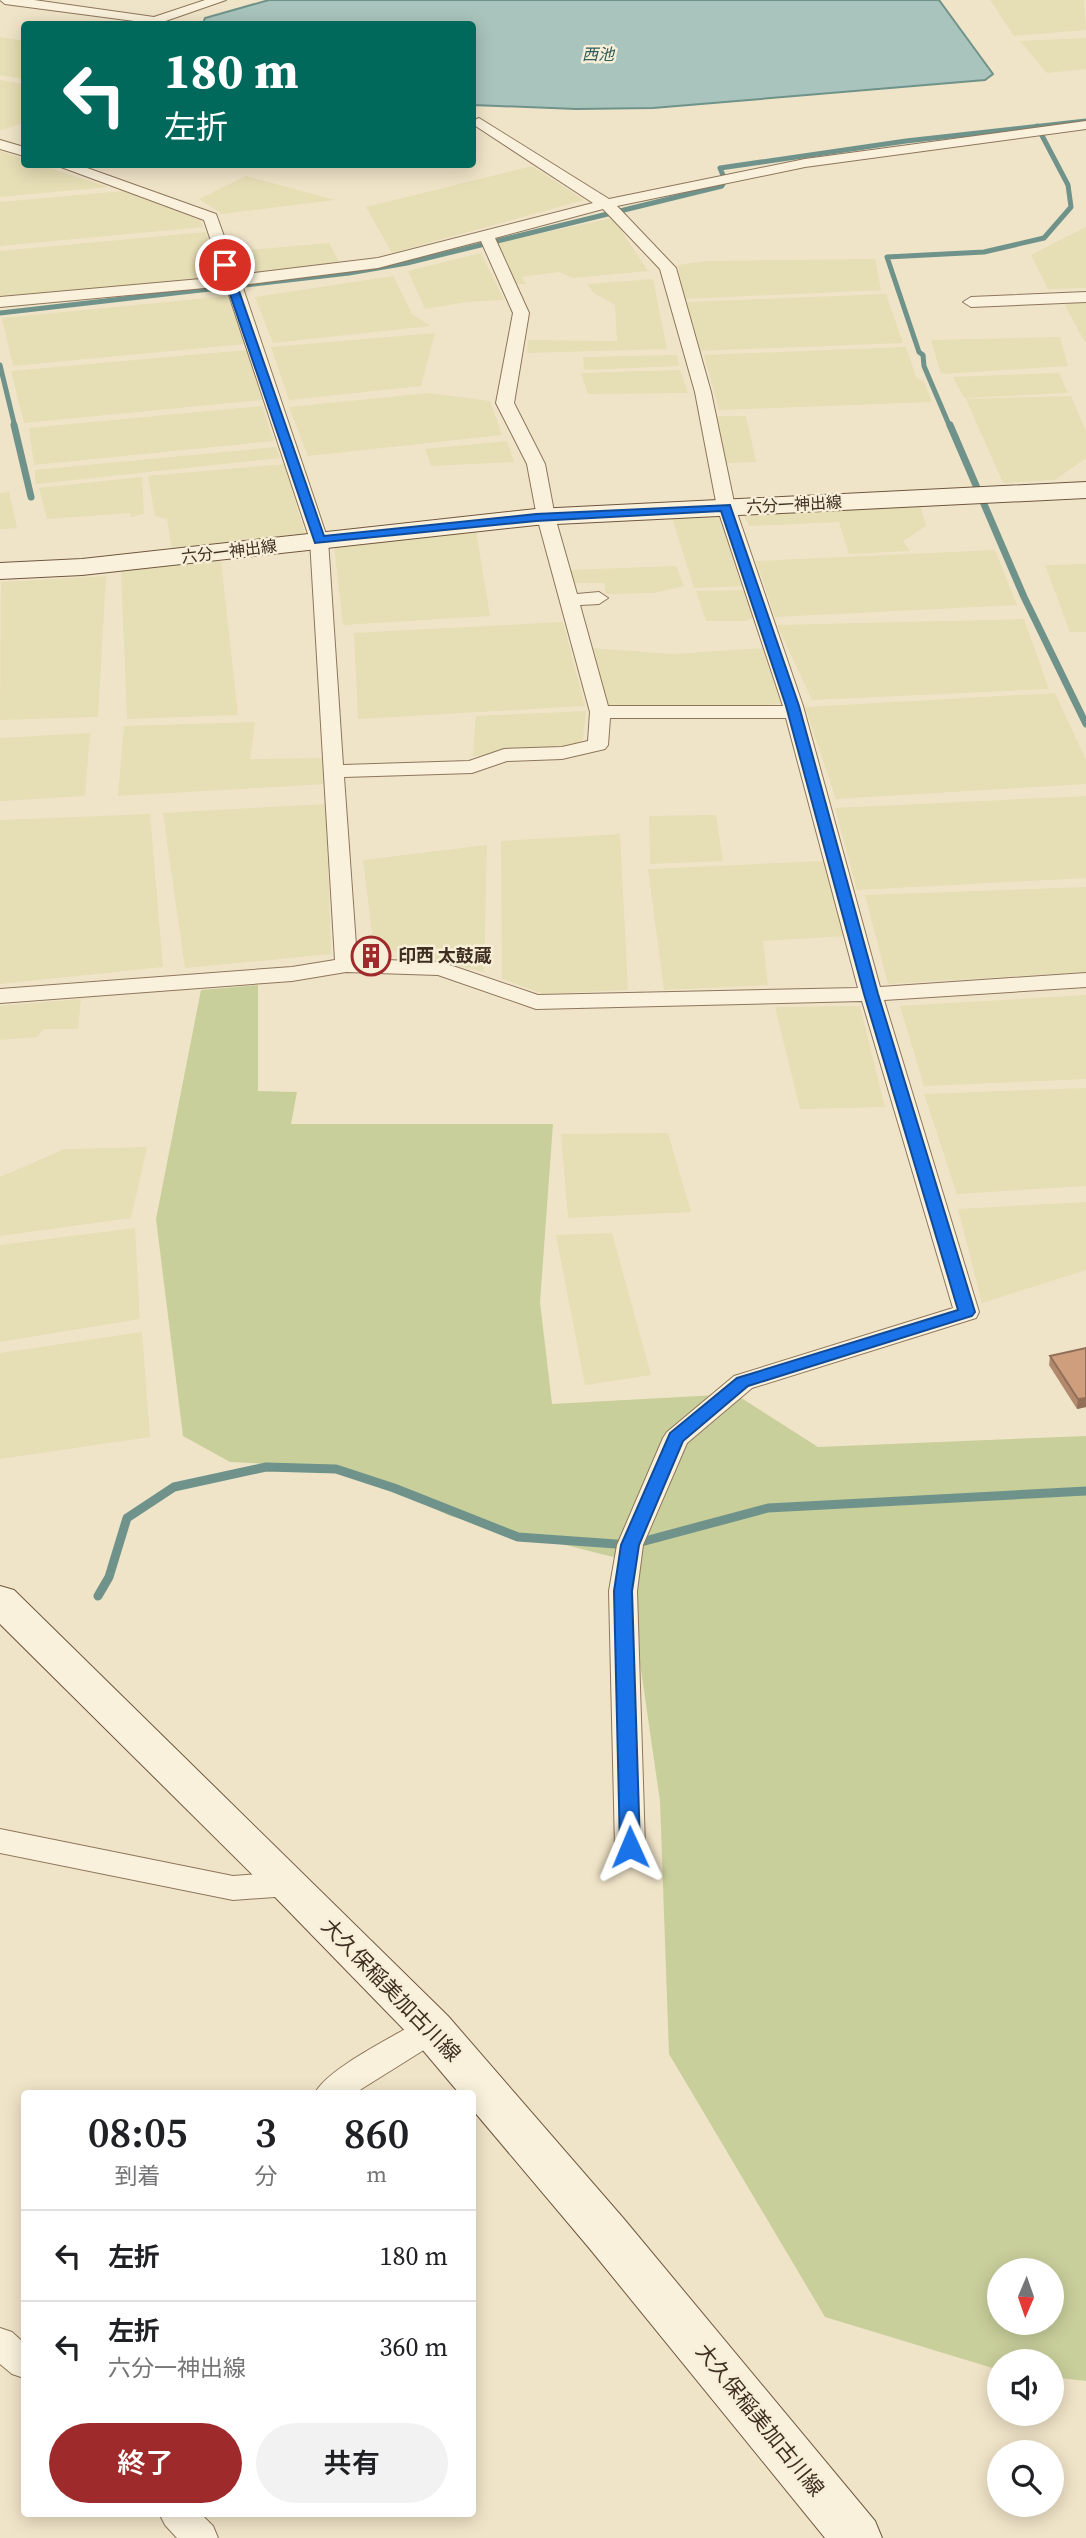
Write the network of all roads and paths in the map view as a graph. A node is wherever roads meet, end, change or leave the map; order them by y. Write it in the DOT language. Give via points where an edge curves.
graph roads {
  1 [pos="5,0"];
  2 [pos="219,0"];
  3 [pos="479,122"];
  4 [pos="1086,125"];
  5 [pos="0,144"];
  6 [pos="21,151"];
  7 [pos="71,168"];
  8 [pos="606,204"];
  9 [pos="485,236"];
  10 [pos="232,281"];
  11 [pos="1086,298"];
  12 [pos="0,302"];
  13 [pos="971,302"];
  14 [pos="1086,490"];
  15 [pos="726,507"];
  16 [pos="545,517"];
  17 [pos="319,540"];
  18 [pos="0,571"];
  19 [pos="599,598"];
  20 [pos="569,600"];
  21 [pos="600,712"];
  22 [pos="794,712"];
  23 [pos="334,771"];
  24 [pos="346,965"];
  25 [pos="1086,981"];
  26 [pos="871,994"];
  27 [pos="0,996"];
  28 [pos="0,1600"];
  29 [pos="0,1841"];
  30 [pos="630,1847"];
  31 [pos="289,1884"];
  32 [pos="432,2029"];
  33 [pos="335,2090"];
  34 [pos="181,2517"];
  35 [pos="200,2538"];
  36 [pos="858,2538"];
  1 -- 2 [label="street" via="155,21"];
  3 -- 8 [label="street"];
  4 -- 8 [label="street" via="806,163"];
  5 -- 6 [label="street"];
  7 -- 10 [label="street" via="211,217"];
  8 -- 9 [label="street"];
  8 -- 15 [label="street" via="668,268 703,392"];
  9 -- 10 [label="street" via="378,264"];
  9 -- 16 [label="street" via="521,313 505,403 536,464"];
  10 -- 12 [label="street"];
  10 -- 17 [label="street"];
  11 -- 13 [label="street"];
  14 -- 15 [label="main road, 六分一神出線"];
  15 -- 16 [label="main road, 六分一神出線"];
  15 -- 22 [label="street"];
  16 -- 17 [label="main road, 六分一神出線"];
  16 -- 20 [label="street"];
  17 -- 18 [label="main road, 六分一神出線" via="82,567"];
  17 -- 23 [label="street"];
  19 -- 20 [label="street"];
  20 -- 21 [label="street"];
  21 -- 22 [label="street"];
  21 -- 23 [label="street" via="597,744 562,753 504,755 472,767"];
  22 -- 26 [label="street"];
  23 -- 24 [label="street"];
  24 -- 26 [label="street" via="442,969 536,1002"];
  24 -- 27 [label="street" via="292,974"];
  25 -- 26 [label="street"];
  26 -- 30 [label="street" via="967,1312 743,1382 676,1438 630,1545 623,1591"];
  28 -- 31 [label="main road, 大久保稲美加古川線"];
  29 -- 31 [label="street" via="233,1888"];
  31 -- 32 [label="main road, 大久保稲美加古川線"];
  32 -- 33 [label="street"];
  32 -- 36 [label="main road, 大久保稲美加古川線"];
  34 -- 35 [label="street"];
}
